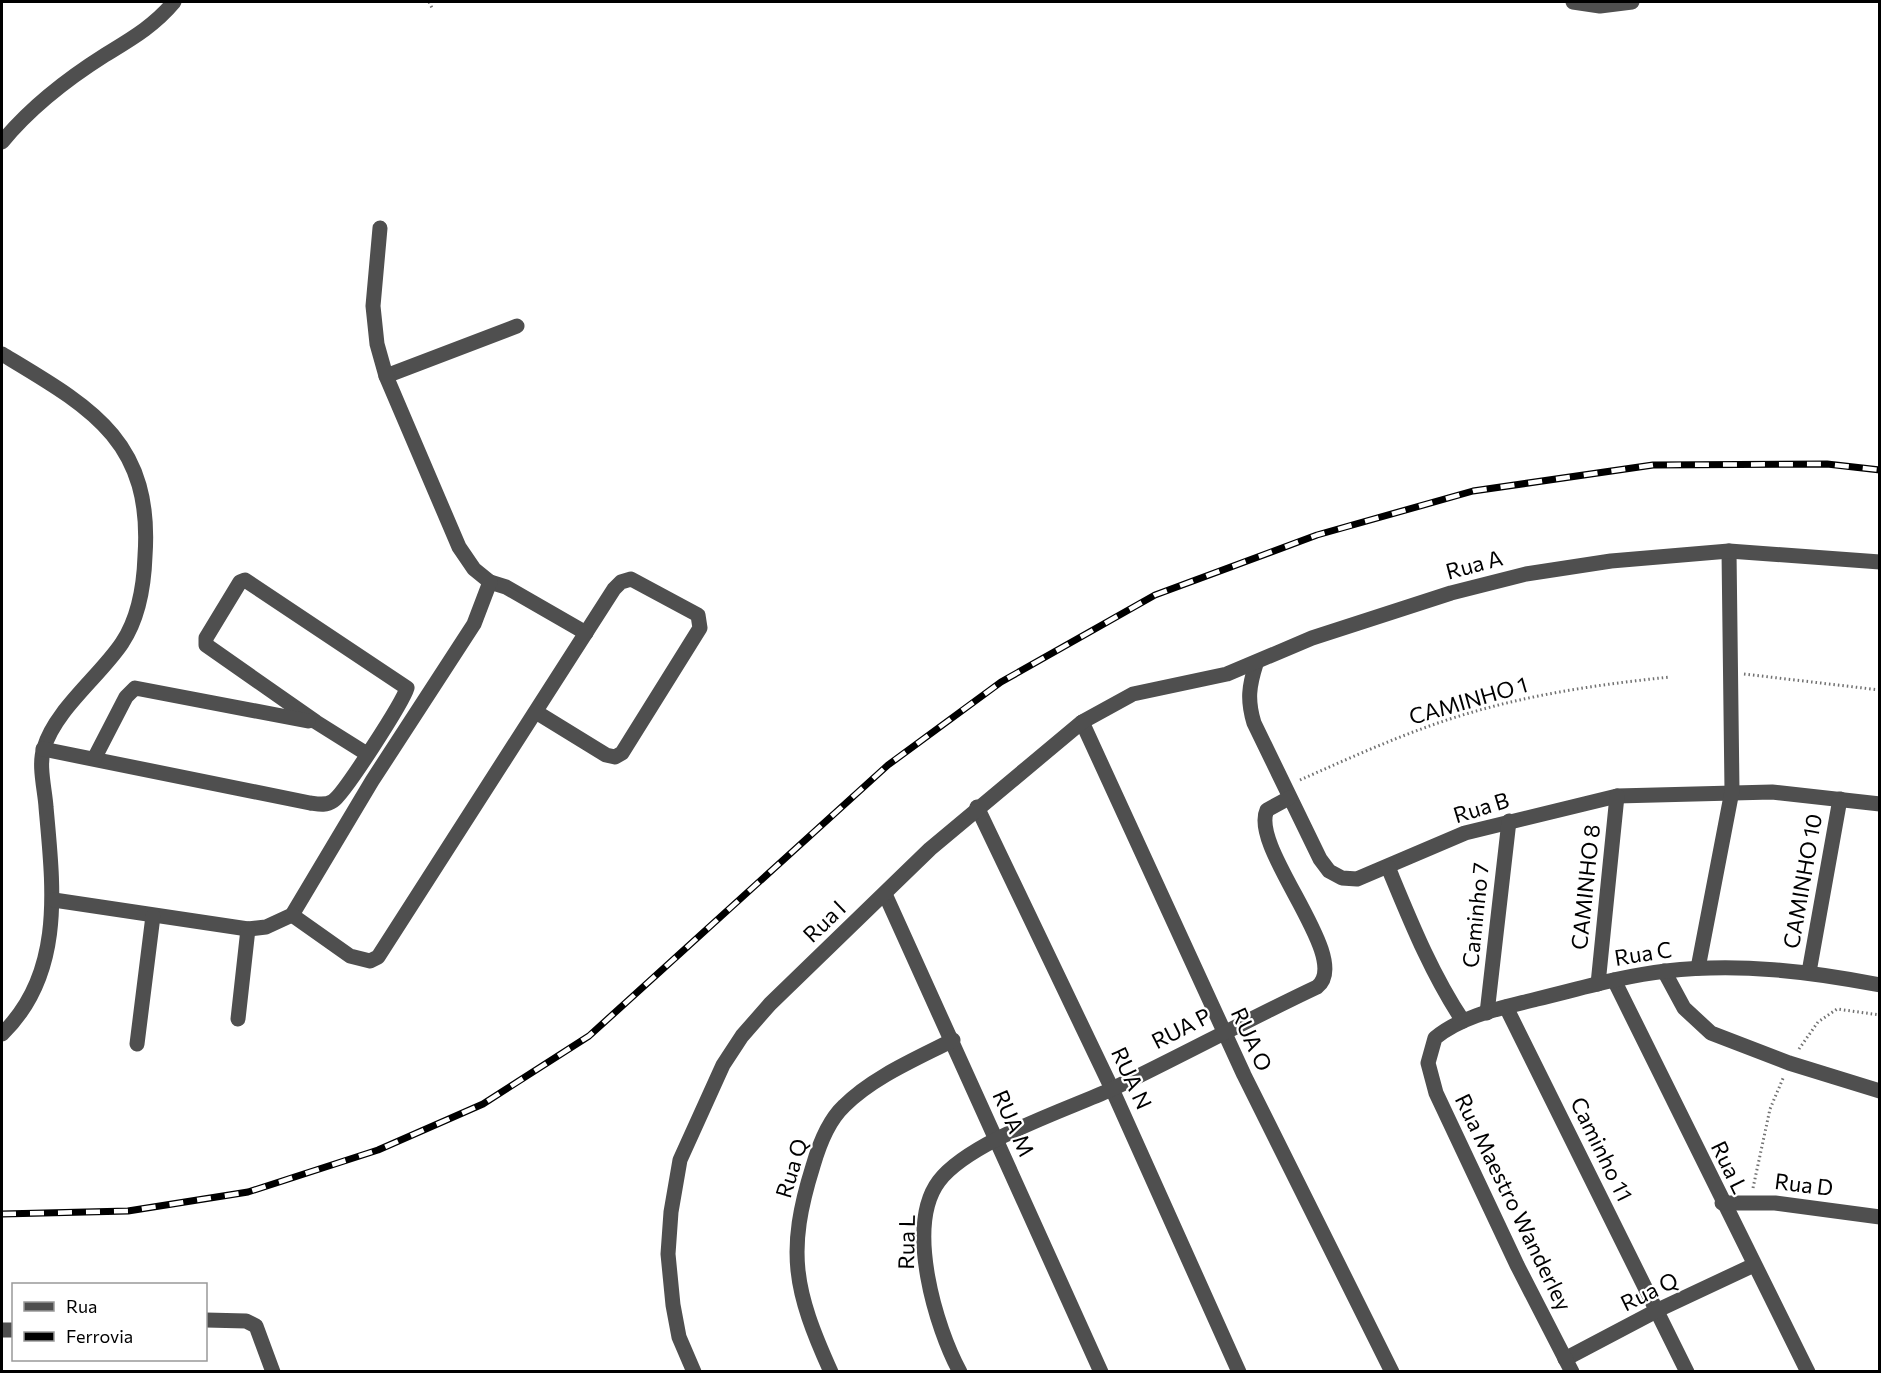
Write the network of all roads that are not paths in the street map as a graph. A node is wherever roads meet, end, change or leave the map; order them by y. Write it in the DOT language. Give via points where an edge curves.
graph roads {
  1 [pos="174,2"];
  2 [pos="1573,2"];
  3 [pos="1632,2"];
  4 [pos="2,142"];
  5 [pos="380,228"];
  6 [pos="517,326"];
  7 [pos="2,354"];
  8 [pos="386,376"];
  9 [pos="1729,551"];
  10 [pos="1880,562"];
  11 [pos="490,582"];
  12 [pos="586,633"];
  13 [pos="1249,666"];
  14 [pos="536,712"];
  15 [pos="316,722"];
  16 [pos="1082,722"];
  17 [pos="43,749"];
  18 [pos="368,754"];
  19 [pos="95,757"];
  20 [pos="1732,791"];
  21 [pos="1287,792"];
  22 [pos="1617,795"];
  23 [pos="1840,799"];
  24 [pos="1880,804"];
  25 [pos="977,807"];
  26 [pos="1509,821"];
  27 [pos="1388,867"];
  28 [pos="885,894"];
  29 [pos="54,900"];
  30 [pos="292,915"];
  31 [pos="153,916"];
  32 [pos="248,929"];
  33 [pos="1698,968"];
  34 [pos="1664,971"];
  35 [pos="1809,972"];
  36 [pos="1614,980"];
  37 [pos="1598,984"];
  38 [pos="1880,985"];
  39 [pos="1506,1007"];
  40 [pos="1487,1013"];
  41 [pos="238,1019"];
  42 [pos="1463,1021"];
  43 [pos="1224,1032"];
  44 [pos="2,1034"];
  45 [pos="952,1040"];
  46 [pos="137,1044"];
  47 [pos="1431,1049"];
  48 [pos="1112,1089"];
  49 [pos="1880,1090"];
  50 [pos="997,1140"];
  51 [pos="1722,1203"];
  52 [pos="1880,1217"];
  53 [pos="1754,1265"];
  54 [pos="1658,1310"];
  55 [pos="207,1320"];
  56 [pos="1570,1368"];
  57 [pos="273,1371"];
  58 [pos="694,1371"];
  59 [pos="831,1371"];
  60 [pos="960,1371"];
  61 [pos="1101,1371"];
  62 [pos="1239,1371"];
  63 [pos="1392,1371"];
  64 [pos="1687,1371"];
  65 [pos="1808,1371"];
  1 -- 4 [label="street" via="148,29 70,79"];
  2 -- 3 [label="street" via="1600,6"];
  5 -- 8 [label="street" via="373,324"];
  6 -- 8 [label="street"];
  7 -- 17 [label="street" via="69,394 114,436 133,466 147,516 144,571 132,623 123,641 76,697"];
  8 -- 11 [label="street" via="459,547 474,569"];
  9 -- 10 [label="street, Rua A"];
  9 -- 13 [label="street, Rua A" via="1611,561 1526,574 1451,593 1312,638"];
  9 -- 20 [label="street"];
  11 -- 12 [label="street" via="506,587"];
  11 -- 30 [label="street" via="474,624 372,781"];
  12 -- 14 [label="street"];
  12 -- 14 [label="street" via="614,589 631,579 698,615 701,624 622,753 615,757"];
  13 -- 16 [label="street, Rua I" via="1133,694"];
  13 -- 21 [label="street, Rua B" via="1248,703 1254,723"];
  14 -- 30 [label="street" via="378,957 370,961 350,956"];
  15 -- 18 [label="street"];
  15 -- 18 [label="street" via="206,645 206,638 242,580 248,580 406,685 405,694"];
  15 -- 19 [label="street" via="135,688 126,697"];
  16 -- 25 [label="street, Rua I"];
  16 -- 43 [label="street, RUA O"];
  17 -- 19 [label="street"];
  17 -- 29 [label="street"];
  18 -- 19 [label="street" via="333,801 324,805"];
  20 -- 22 [label="street, Rua B"];
  20 -- 23 [label="street, Rua B"];
  20 -- 33 [label="street"];
  21 -- 27 [label="street, Rua B" via="1329,871 1342,878 1357,879"];
  21 -- 43 [label="street, RUA P" via="1267,810 1265,821 1285,876 1319,944 1325,975 1317,987"];
  22 -- 26 [label="street, Rua B"];
  22 -- 37 [label="street, CAMINHO 8"];
  23 -- 24 [label="street, Rua B"];
  23 -- 35 [label="street, CAMINHO 10"];
  25 -- 28 [label="street, Rua I"];
  25 -- 48 [label="street, RUA N"];
  26 -- 27 [label="street, Rua B" via="1465,833"];
  26 -- 40 [label="street, Caminho 7"];
  27 -- 42 [label="street" via="1424,952"];
  28 -- 45 [label="street, RUA M"];
  28 -- 58 [label="street, Rua I" via="776,998 742,1036 687,1141 671,1212 669,1254 673,1305 680,1337"];
  29 -- 31 [label="street"];
  29 -- 44 [label="street" via="44,963 21,1011"];
  30 -- 32 [label="street" via="267,927"];
  31 -- 32 [label="street"];
  31 -- 46 [label="street"];
  32 -- 41 [label="street"];
  33 -- 34 [label="street, Rua C"];
  33 -- 35 [label="street, Rua C"];
  34 -- 36 [label="street, Rua C"];
  34 -- 49 [label="street" via="1684,1008 1711,1033 1789,1063"];
  35 -- 38 [label="street, Rua C"];
  36 -- 37 [label="street, Rua C"];
  36 -- 51 [label="street, Rua L"];
  37 -- 39 [label="street, Rua C"];
  39 -- 40 [label="street, Rua C"];
  39 -- 54 [label="street, Caminho 11"];
  40 -- 42 [label="street, Rua C"];
  42 -- 47 [label="street, Rua C" via="1435,1038"];
  43 -- 48 [label="street, RUA P"];
  43 -- 63 [label="street, RUA O"];
  45 -- 50 [label="street, RUA M"];
  45 -- 59 [label="street, Rua Q" via="855,1095 829,1125 818,1151 796,1229 796,1264 802,1295"];
  47 -- 56 [label="street, Rua Maestro Wanderley" via="1428,1063 1436,1093"];
  48 -- 50 [label="street, RUA P"];
  48 -- 62 [label="street, RUA N"];
  50 -- 60 [label="street, Rua L" via="947,1173 931,1196 927,1212 927,1280 945,1341"];
  50 -- 61 [label="street, RUA M"];
  51 -- 52 [label="street, Rua D" via="1750,1201"];
  51 -- 53 [label="street, Rua L"];
  53 -- 54 [label="street, Rua Q"];
  53 -- 65 [label="street, Rua L"];
  54 -- 56 [label="street, Rua Q"];
  54 -- 64 [label="street, Caminho 11"];
  55 -- 57 [label="street" via="246,1321 256,1326"];
}
